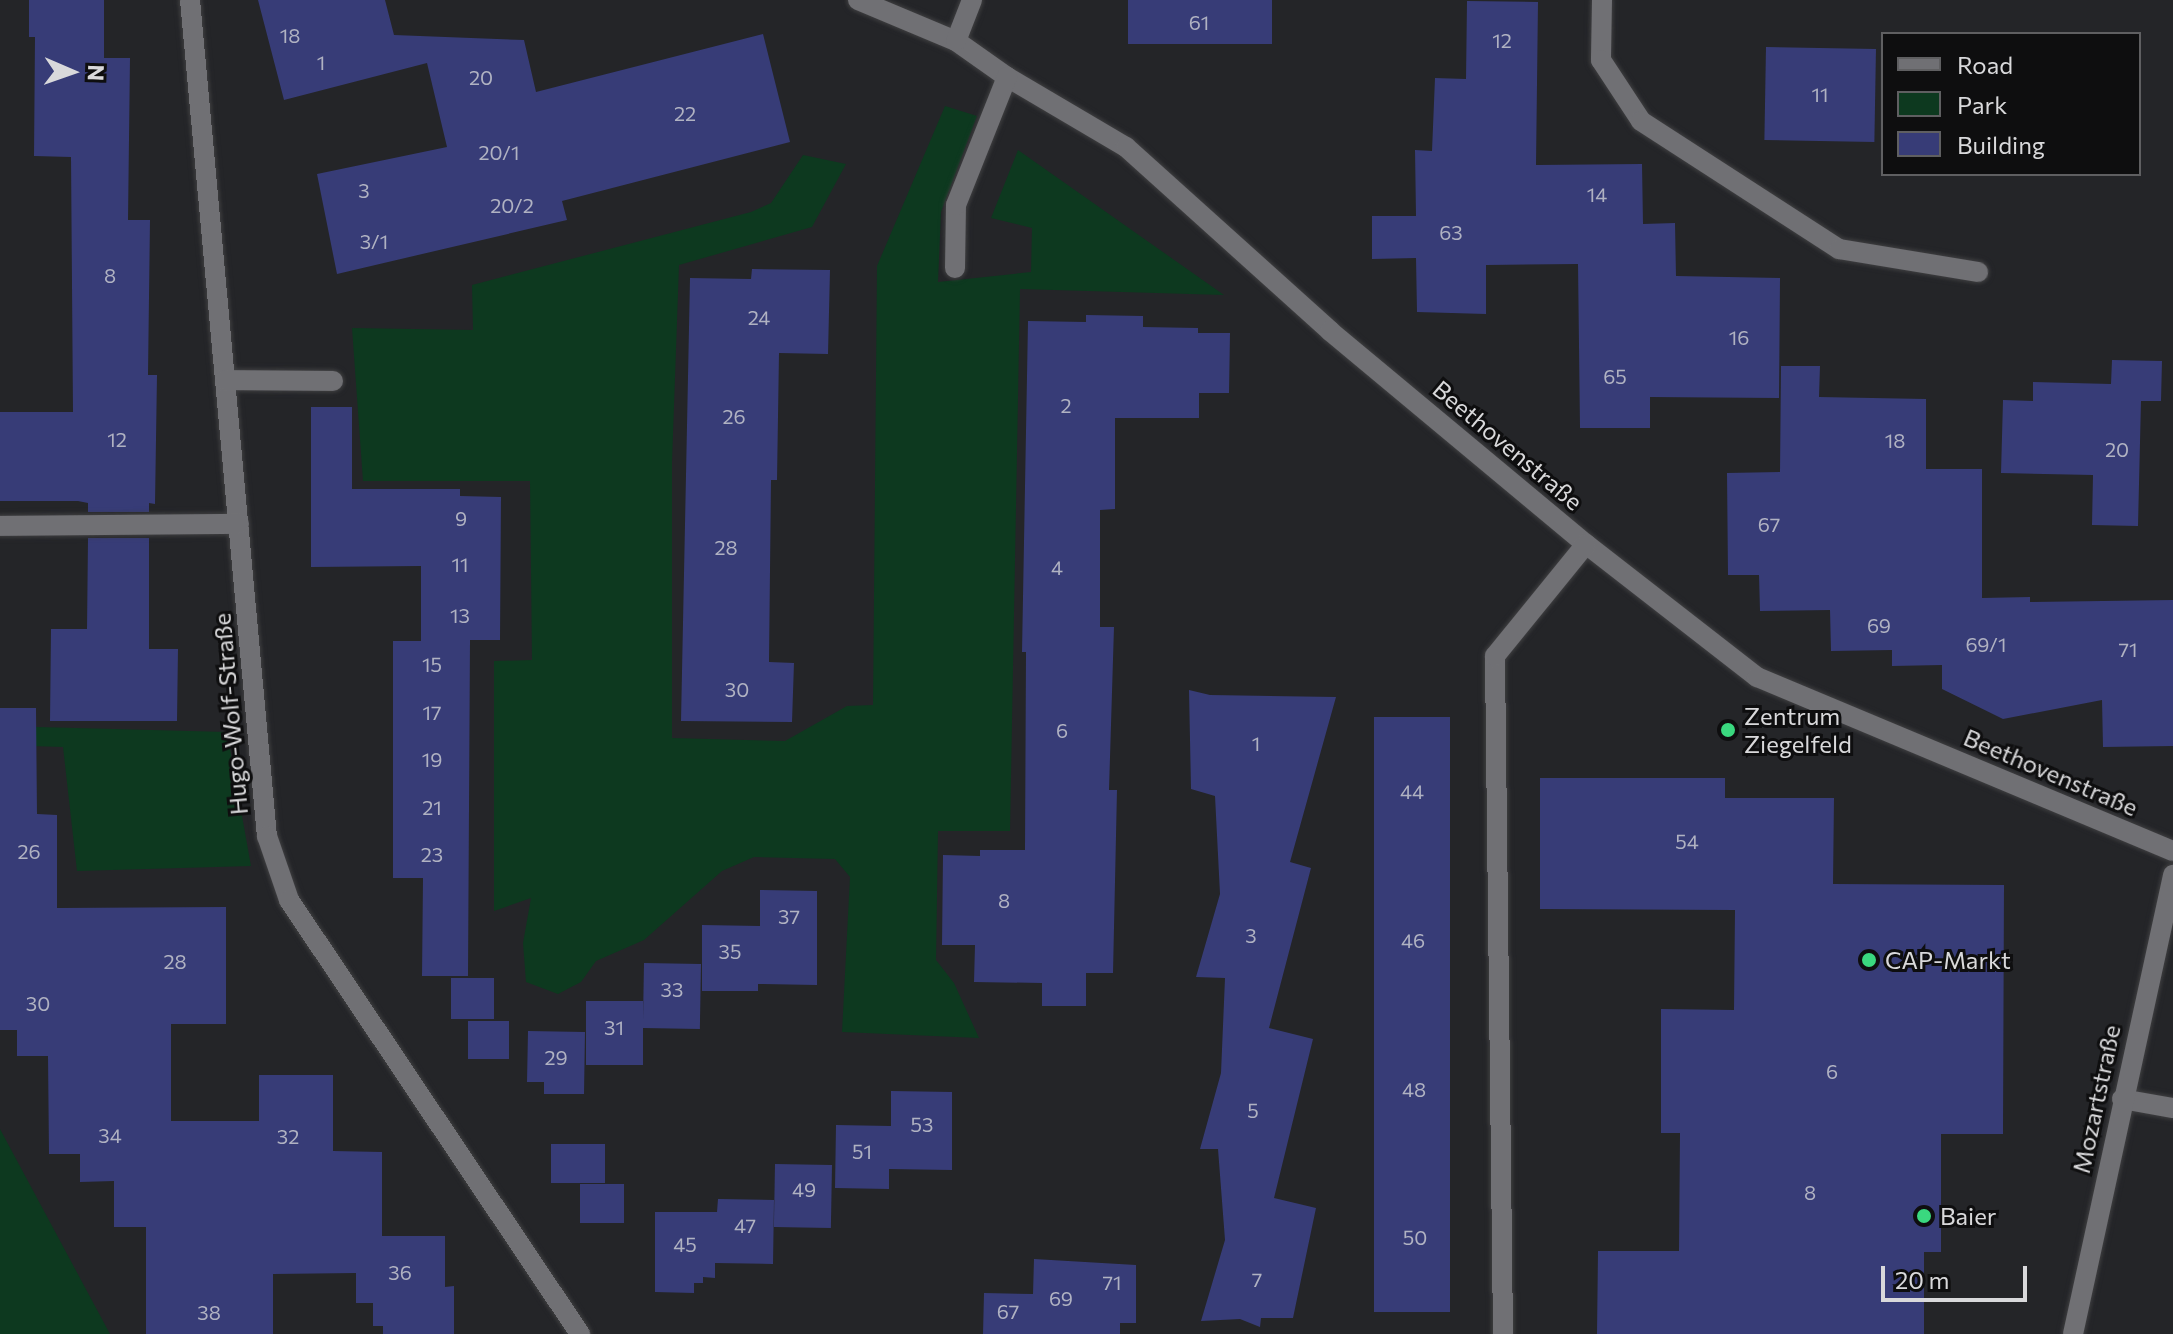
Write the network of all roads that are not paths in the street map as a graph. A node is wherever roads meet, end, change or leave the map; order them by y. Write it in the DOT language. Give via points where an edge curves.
graph roads {
  1 [pos="190,0"];
  2 [pos="858,0"];
  3 [pos="972,0"];
  4 [pos="1602,0"];
  5 [pos="956,41"];
  6 [pos="1007,77"];
  7 [pos="955,268"];
  8 [pos="1978,272"];
  9 [pos="225,380"];
  10 [pos="333,381"];
  11 [pos="239,524"];
  12 [pos="0,526"];
  13 [pos="1586,544"];
  14 [pos="2173,851"];
  15 [pos="2173,875"];
  16 [pos="2122,1099"];
  17 [pos="2173,1108"];
  18 [pos="580,1334"];
  19 [pos="1503,1334"];
  20 [pos="2073,1334"];
  1 -- 9 [label="street, Hugo-Wolf-Straße"];
  2 -- 5 [label="street, Beethovenstraße"];
  3 -- 5 [label="street"];
  4 -- 8 [label="street" via="1601,60 1641,121 1839,249"];
  5 -- 6 [label="street, Beethovenstraße"];
  6 -- 7 [label="street" via="956,205"];
  6 -- 13 [label="street, Beethovenstraße" via="1126,147 1330,331"];
  9 -- 10 [label="street"];
  9 -- 11 [label="street, Hugo-Wolf-Straße"];
  11 -- 12 [label="street"];
  11 -- 18 [label="street, Hugo-Wolf-Straße" via="267,836 289,900"];
  13 -- 14 [label="street, Beethovenstraße" via="1757,677"];
  13 -- 19 [label="street" via="1495,656"];
  15 -- 16 [label="street, Mozartstraße"];
  16 -- 17 [label="street"];
  16 -- 20 [label="street, Mozartstraße"];
}
